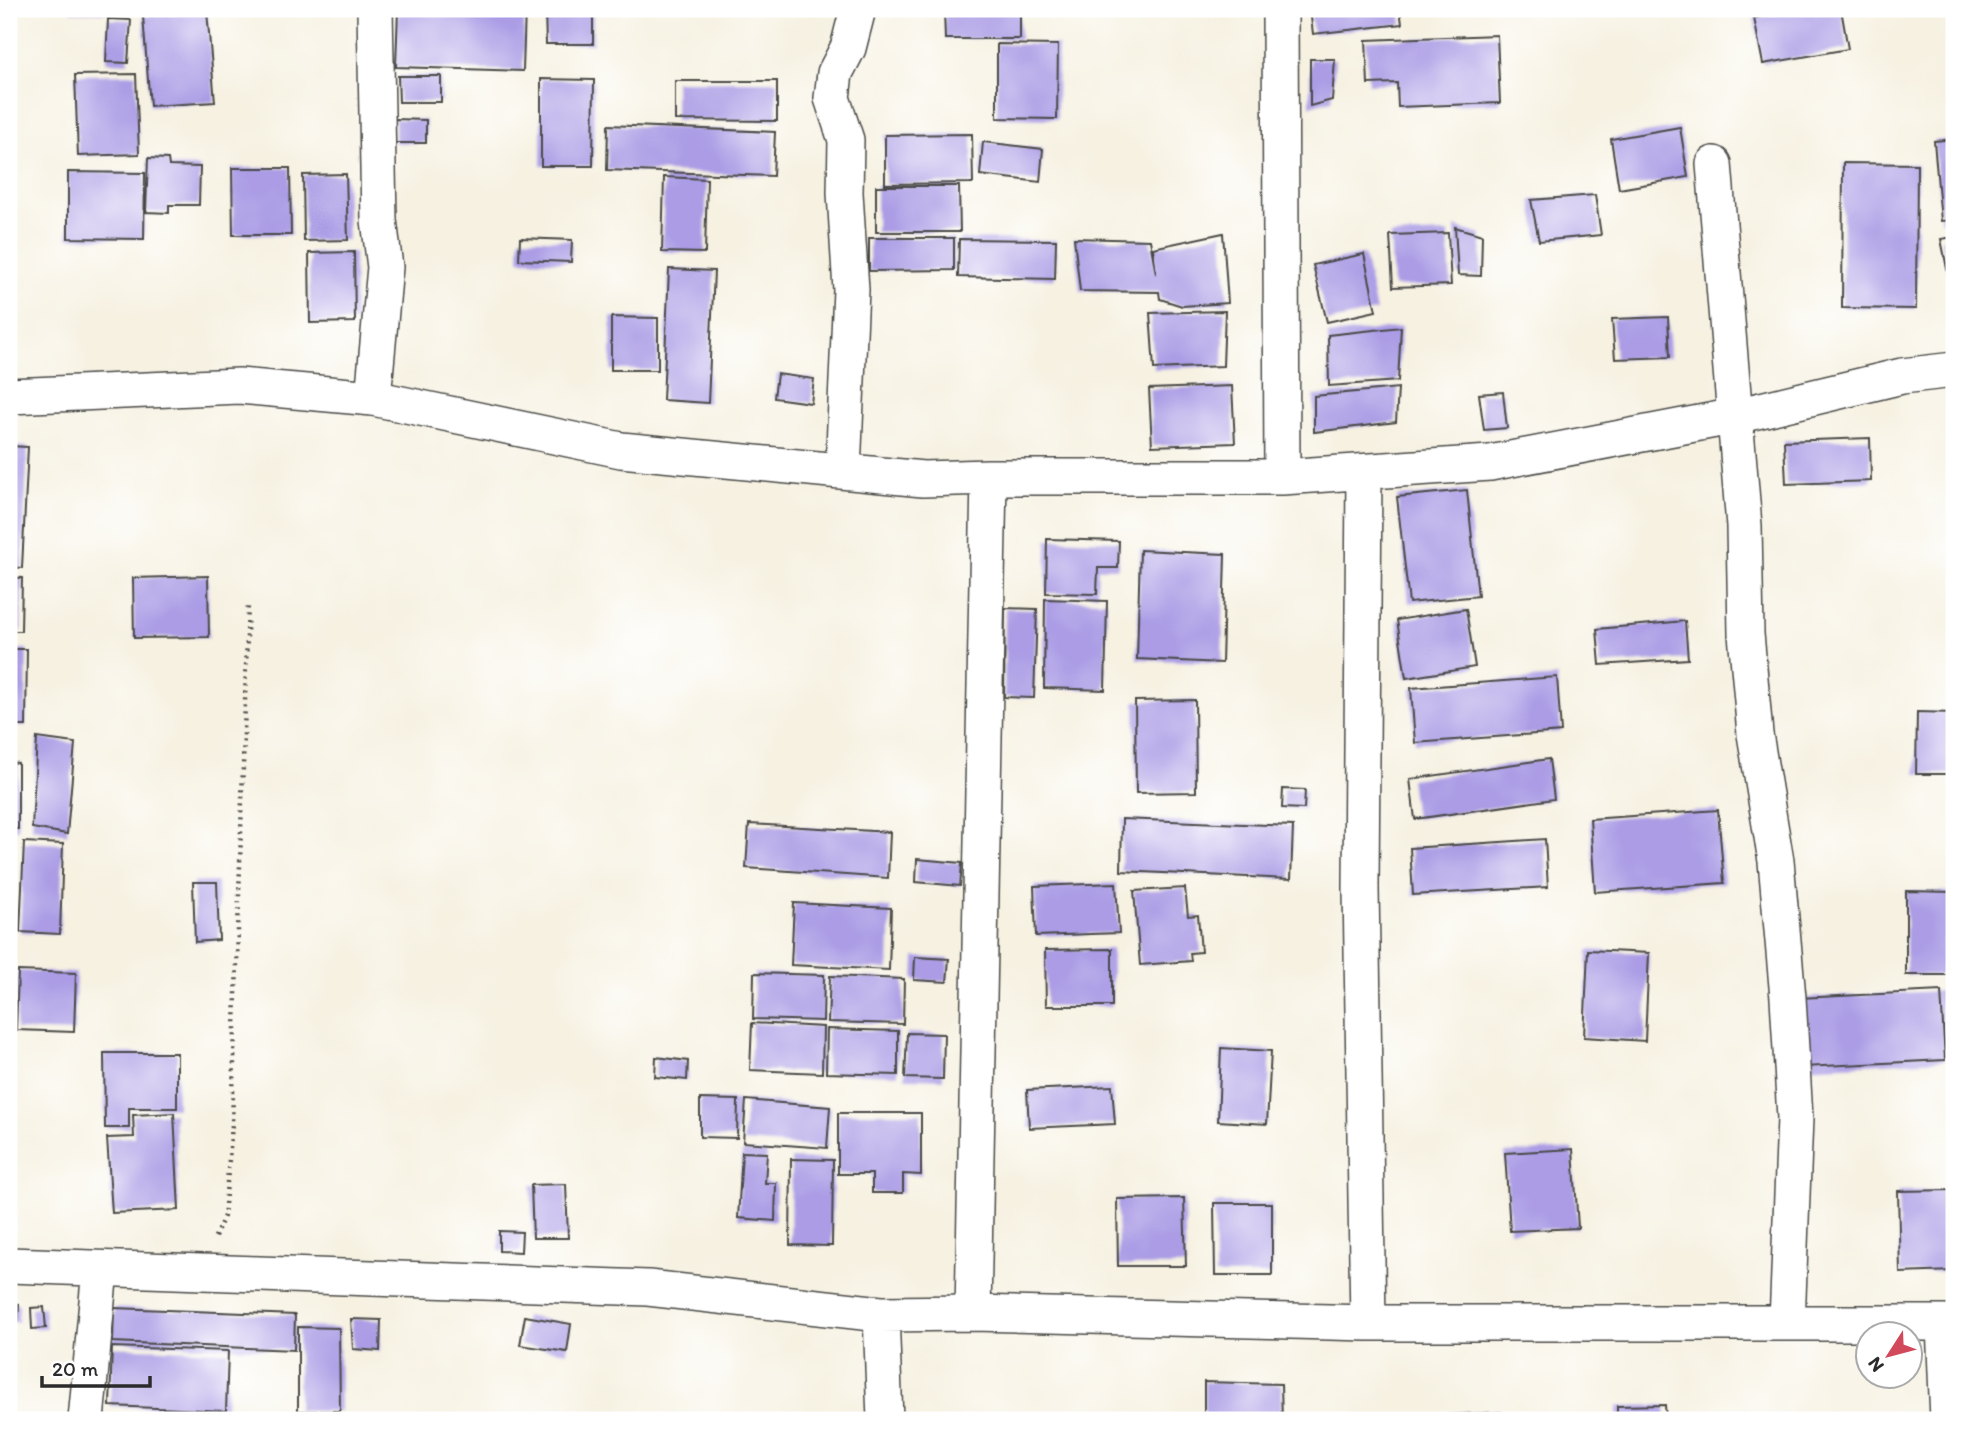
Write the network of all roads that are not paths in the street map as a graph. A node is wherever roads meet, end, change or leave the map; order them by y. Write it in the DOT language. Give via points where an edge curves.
graph roads {
  1 [pos="375,9"];
  2 [pos="858,9"];
  3 [pos="1280,9"];
  4 [pos="1714,163"];
  5 [pos="1954,370"];
  6 [pos="9,396"];
  7 [pos="373,398"];
  8 [pos="1736,416"];
  9 [pos="844,470"];
  10 [pos="1364,473"];
  11 [pos="989,477"];
  12 [pos="1282,477"];
  13 [pos="9,1265"];
  14 [pos="100,1269"];
  15 [pos="973,1313"];
  16 [pos="881,1314"];
  17 [pos="1368,1323"];
  18 [pos="1787,1323"];
  19 [pos="1949,1324"];
  20 [pos="86,1420"];
  21 [pos="885,1420"];
  22 [pos="1948,1420"];
  1 -- 7 [label="street" via="379,220 385,267"];
  2 -- 9 [label="street" via="848,48 835,73 832,98 846,140 851,290"];
  3 -- 12 [label="street"];
  4 -- 8 [label="street"];
  5 -- 8 [label="street" via="1902,376"];
  6 -- 7 [label="street" via="239,386"];
  7 -- 9 [label="street" via="621,450"];
  8 -- 10 [label="street" via="1490,463"];
  8 -- 18 [label="street" via="1746,634 1755,734 1776,861 1795,1118"];
  9 -- 11 [label="street" via="923,479"];
  10 -- 12 [label="street"];
  10 -- 17 [label="street" via="1361,888"];
  11 -- 12 [label="street"];
  11 -- 15 [label="street"];
  13 -- 14 [label="street"];
  14 -- 16 [label="street" via="648,1288"];
  14 -- 20 [label="street"];
  15 -- 16 [label="street"];
  15 -- 17 [label="street"];
  16 -- 21 [label="street"];
  17 -- 18 [label="street"];
  18 -- 19 [label="street"];
  19 -- 22 [label="street"];
}
